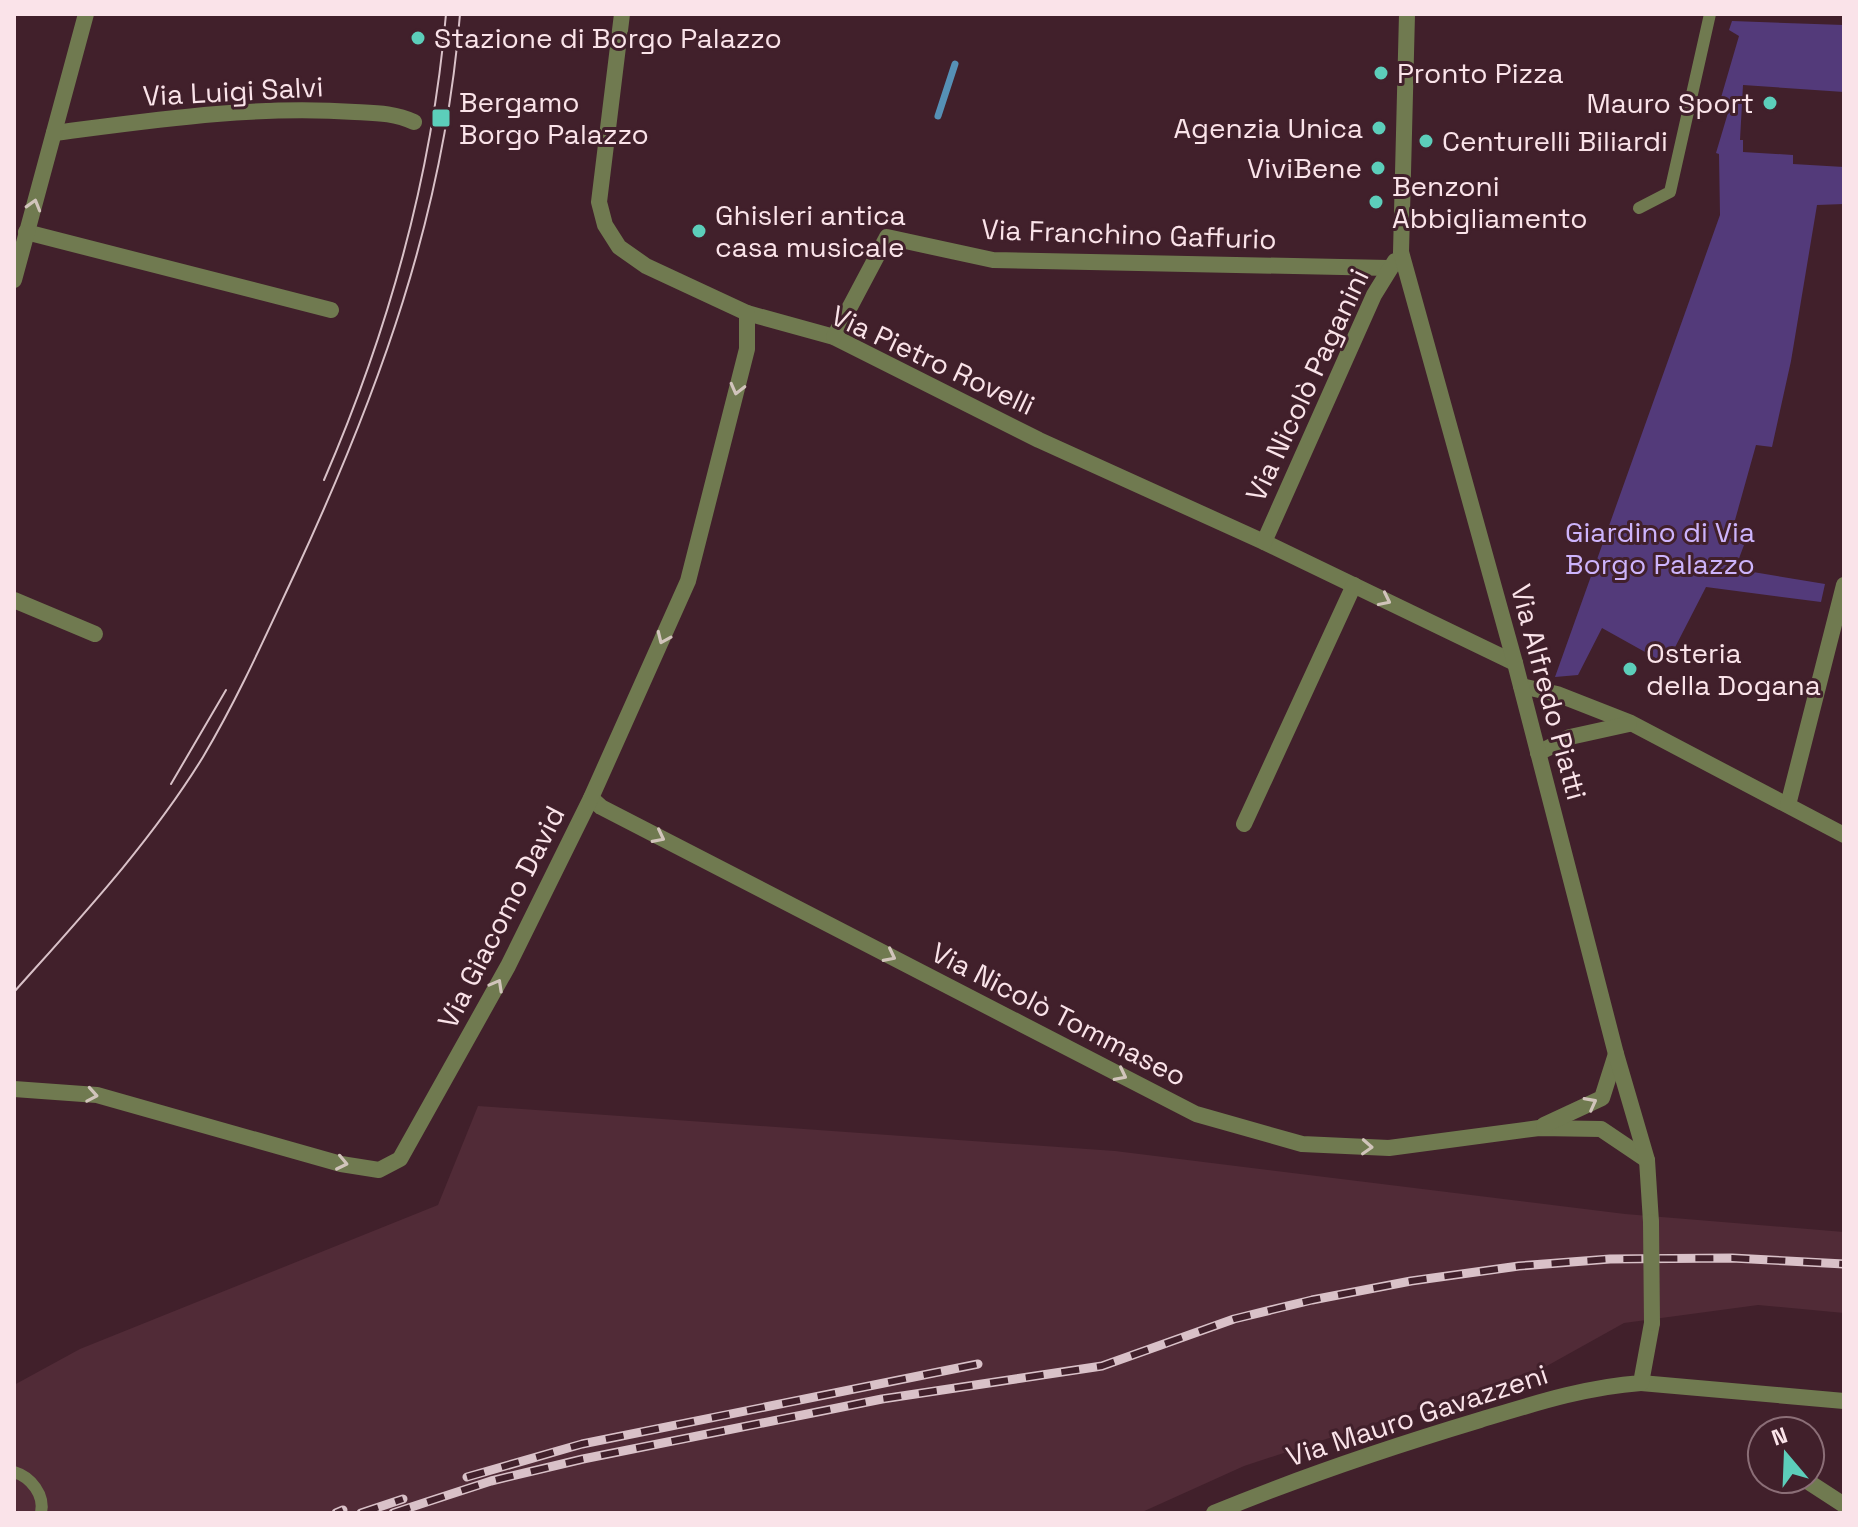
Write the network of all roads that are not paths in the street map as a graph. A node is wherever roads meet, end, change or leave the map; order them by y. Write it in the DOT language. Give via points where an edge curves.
graph roads {
  1 [pos="86,14"];
  2 [pos="622,14"];
  3 [pos="1407,14"];
  4 [pos="1710,14"];
  5 [pos="414,122"];
  6 [pos="54,133"];
  7 [pos="1639,208"];
  8 [pos="26,232"];
  9 [pos="1401,252"];
  10 [pos="1389,268"];
  11 [pos="14,280"];
  12 [pos="331,310"];
  13 [pos="747,313"];
  14 [pos="834,337"];
  15 [pos="1264,542"];
  16 [pos="1354,585"];
  17 [pos="1844,585"];
  18 [pos="14,600"];
  19 [pos="95,634"];
  20 [pos="1515,663"];
  21 [pos="1521,686"];
  22 [pos="1631,723"];
  23 [pos="1538,753"];
  24 [pos="591,798"];
  25 [pos="1788,805"];
  26 [pos="1244,824"];
  27 [pos="1844,835"];
  28 [pos="1616,1054"];
  29 [pos="14,1089"];
  30 [pos="1539,1128"];
  31 [pos="1647,1160"];
  32 [pos="1641,1383"];
  33 [pos="1844,1401"];
  34 [pos="14,1472"];
  35 [pos="1826,1493"];
  36 [pos="1844,1505"];
  37 [pos="1222,1511"];
  38 [pos="41,1513"];
  1 -- 6 [label="street"];
  2 -- 13 [label="street, Via Pietro Rovelli" via="599,202 605,225 619,247 646,266"];
  3 -- 9 [label="street, Via Alfredo Piatti"];
  4 -- 7 [label="lane" via="1670,192"];
  5 -- 6 [label="street, Via Luigi Salvi" via="400,115 304,108"];
  8 -- 6 [label="street, one-way"];
  8 -- 11 [label="street"];
  8 -- 12 [label="street"];
  9 -- 10 [label="street, Via Nicolò Paganini"];
  9 -- 20 [label="street, Via Alfredo Piatti"];
  10 -- 14 [label="street, Via Franchino Gaffurio" via="993,260 890,236 882,242"];
  10 -- 15 [label="street, Via Nicolò Paganini"];
  13 -- 14 [label="street, Via Pietro Rovelli"];
  13 -- 24 [label="street, Via Giacomo David, one-way" via="747,349 688,581"];
  14 -- 15 [label="street, Via Pietro Rovelli" via="1039,440"];
  15 -- 16 [label="street, Via Pietro Rovelli"];
  16 -- 20 [label="street, Via Pietro Rovelli, one-way"];
  16 -- 26 [label="street"];
  17 -- 25 [label="street"];
  18 -- 19 [label="street"];
  20 -- 21 [label="street, Via Alfredo Piatti"];
  21 -- 22 [label="street"];
  21 -- 23 [label="street, Via Alfredo Piatti"];
  22 -- 23 [label="street" via="1570,737"];
  22 -- 25 [label="street"];
  23 -- 28 [label="street, Via Alfredo Piatti"];
  29 -- 24 [label="street, Via Giacomo David, one-way" via="97,1095 341,1164 379,1170 390,1166 408,1147 508,966"];
  24 -- 30 [label="street, Via Nicolò Tommaseo, one-way" via="1196,1114 1302,1144 1389,1148"];
  25 -- 27 [label="street"];
  30 -- 28 [label="street, Via Nicolò Tommaseo, one-way" via="1602,1098"];
  28 -- 31 [label="street, Via Alfredo Piatti"];
  30 -- 31 [label="street, Via Nicolò Tommaseo" via="1601,1129"];
  31 -- 32 [label="street, Via Alfredo Piatti, bridge" via="1652,1323"];
  32 -- 33 [label="street, Via Mauro Gavazzeni"];
  32 -- 37 [label="street, Via Mauro Gavazzeni" via="1567,1394 1410,1441"];
  34 -- 38 [label="lane" via="35,1485 43,1503"];
  35 -- 36 [label="street"];
}
